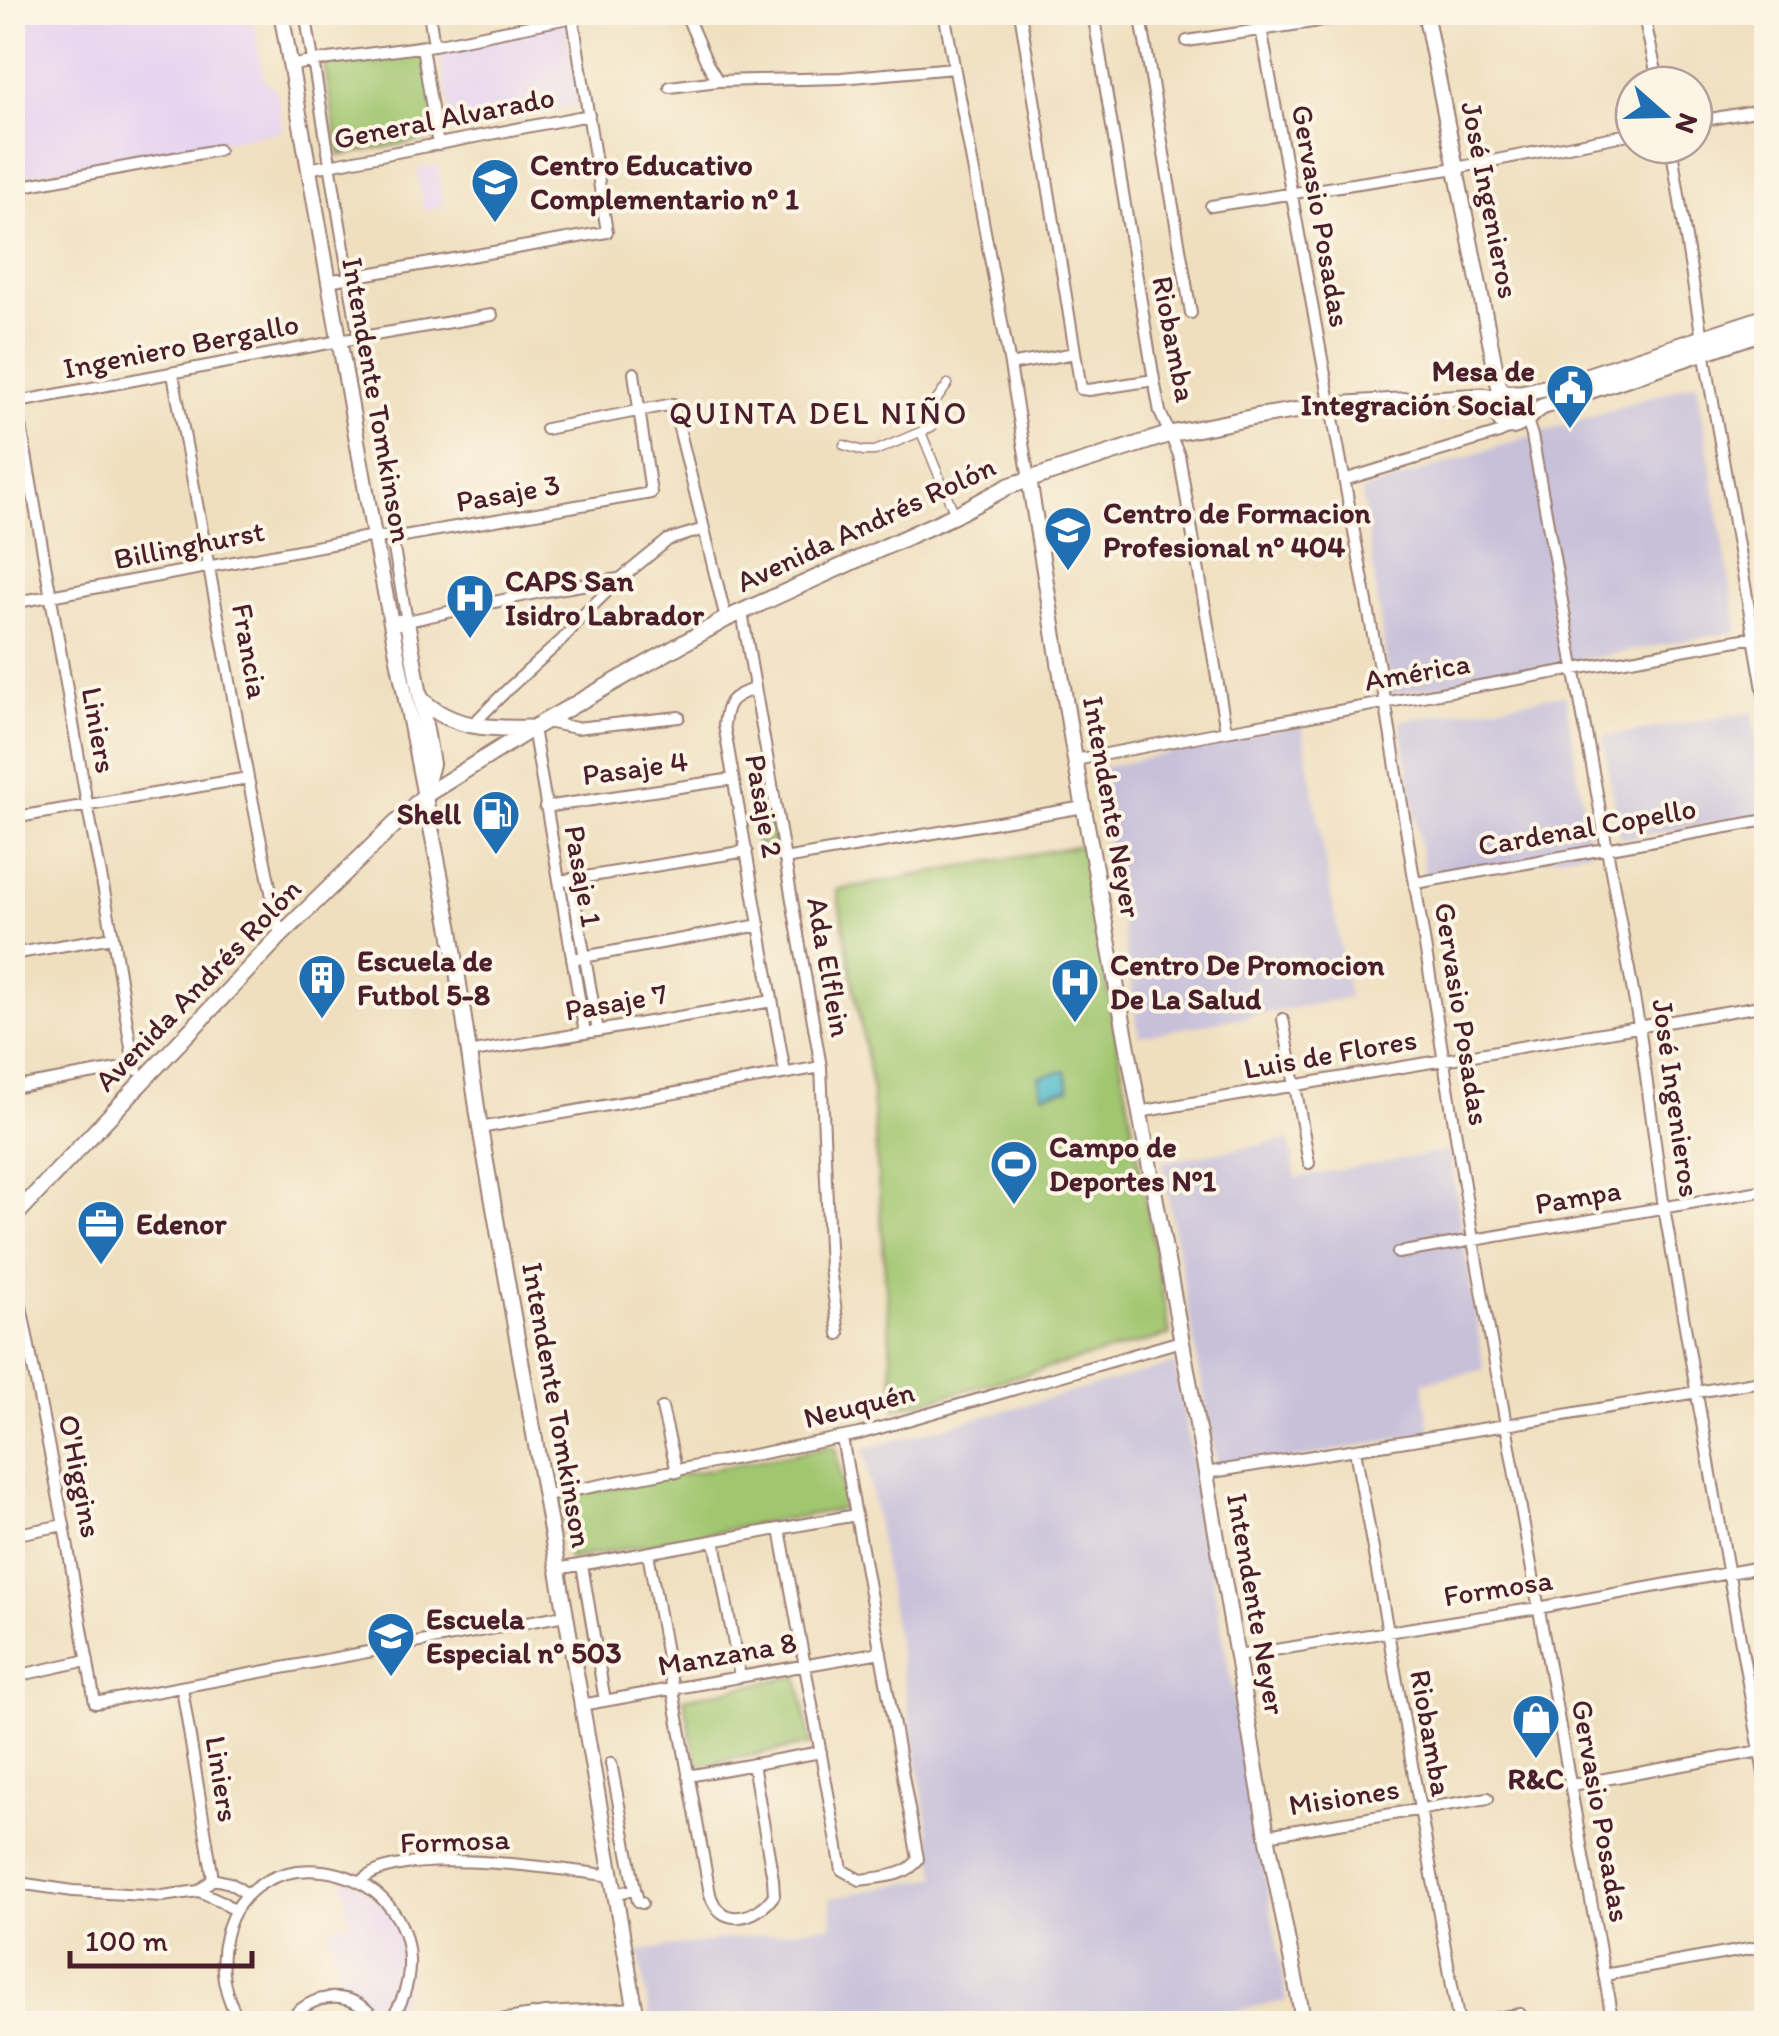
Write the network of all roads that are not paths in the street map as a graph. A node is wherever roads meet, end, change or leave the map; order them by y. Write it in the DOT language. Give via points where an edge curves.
graph roads {
  1 [pos="281,12"];
  2 [pos="305,12"];
  3 [pos="429,12"];
  4 [pos="686,12"];
  5 [pos="944,12"];
  6 [pos="1020,12"];
  7 [pos="1093,12"];
  8 [pos="1140,12"];
  9 [pos="1258,12"];
  10 [pos="1378,12"];
  11 [pos="1425,12"];
  12 [pos="1644,12"];
  13 [pos="572,14"];
  14 [pos="1261,30"];
  15 [pos="1187,41"];
  16 [pos="428,46"];
  17 [pos="314,61"];
  18 [pos="1654,65"];
  19 [pos="290,66"];
  20 [pos="954,68"];
  21 [pos="718,80"];
  22 [pos="670,87"];
  23 [pos="1766,108"];
  24 [pos="589,115"];
  25 [pos="1714,118"];
  26 [pos="1614,137"];
  27 [pos="438,145"];
  28 [pos="218,150"];
  29 [pos="331,164"];
  30 [pos="1674,165"];
  31 [pos="1456,168"];
  32 [pos="308,169"];
  33 [pos="12,188"];
  34 [pos="1291,192"];
  35 [pos="1210,206"];
  36 [pos="349,277"];
  37 [pos="328,282"];
  38 [pos="1192,313"];
  39 [pos="492,316"];
  40 [pos="1766,317"];
  41 [pos="1766,331"];
  42 [pos="359,339"];
  43 [pos="339,342"];
  44 [pos="1703,345"];
  45 [pos="1075,353"];
  46 [pos="1010,365"];
  47 [pos="634,373"];
  48 [pos="173,374"];
  49 [pos="1154,380"];
  50 [pos="948,384"];
  51 [pos="1522,394"];
  52 [pos="1499,401"];
  53 [pos="15,403"];
  54 [pos="1331,405"];
  55 [pos="638,412"];
  56 [pos="1523,420"];
  57 [pos="546,430"];
  58 [pos="921,432"];
  59 [pos="1170,434"];
  60 [pos="844,445"];
  61 [pos="1029,480"];
  62 [pos="1344,480"];
  63 [pos="955,515"];
  64 [pos="704,529"];
  65 [pos="374,536"];
  66 [pos="392,538"];
  67 [pos="210,565"];
  68 [pos="620,579"];
  69 [pos="50,597"];
  70 [pos="12,603"];
  71 [pos="742,612"];
  72 [pos="726,619"];
  73 [pos="407,621"];
  74 [pos="391,623"];
  75 [pos="1761,636"];
  76 [pos="1575,670"];
  77 [pos="755,688"];
  78 [pos="422,700"];
  79 [pos="1386,703"];
  80 [pos="1766,706"];
  81 [pos="679,717"];
  82 [pos="539,725"];
  83 [pos="472,726"];
  84 [pos="1226,730"];
  85 [pos="1076,760"];
  86 [pos="248,778"];
  87 [pos="733,778"];
  88 [pos="424,796"];
  89 [pos="87,804"];
  90 [pos="545,806"];
  91 [pos="1084,808"];
  92 [pos="12,818"];
  93 [pos="1766,820"];
  94 [pos="1607,848"];
  95 [pos="747,851"];
  96 [pos="784,858"];
  97 [pos="566,880"];
  98 [pos="1416,883"];
  99 [pos="760,925"];
  100 [pos="280,936"];
  101 [pos="113,937"];
  102 [pos="12,954"];
  103 [pos="586,957"];
  104 [pos="572,959"];
  105 [pos="772,1001"];
  106 [pos="1766,1005"];
  107 [pos="1283,1020"];
  108 [pos="1639,1025"];
  109 [pos="598,1031"];
  110 [pos="585,1033"];
  111 [pos="468,1052"];
  112 [pos="1445,1059"];
  113 [pos="134,1066"];
  114 [pos="820,1066"];
  115 [pos="785,1073"];
  116 [pos="145,1079"];
  117 [pos="1295,1085"];
  118 [pos="12,1088"];
  119 [pos="1139,1112"];
  120 [pos="480,1128"];
  121 [pos="1309,1163"];
  122 [pos="1766,1190"];
  123 [pos="1664,1208"];
  124 [pos="12,1219"];
  125 [pos="1472,1240"];
  126 [pos="1398,1253"];
  127 [pos="12,1260"];
  128 [pos="839,1334"];
  129 [pos="1181,1341"];
  130 [pos="1766,1380"];
  131 [pos="1697,1392"];
  132 [pos="662,1408"];
  133 [pos="1506,1426"];
  134 [pos="842,1438"];
  135 [pos="1355,1450"];
  136 [pos="677,1472"];
  137 [pos="1206,1473"];
  138 [pos="545,1496"];
  139 [pos="856,1515"];
  140 [pos="64,1525"];
  141 [pos="780,1529"];
  142 [pos="12,1535"];
  143 [pos="715,1541"];
  144 [pos="648,1553"];
  145 [pos="582,1565"];
  146 [pos="1766,1566"];
  147 [pos="557,1569"];
  148 [pos="1729,1573"];
  149 [pos="1538,1608"];
  150 [pos="565,1616"];
  151 [pos="1387,1630"];
  152 [pos="881,1652"];
  153 [pos="1237,1656"];
  154 [pos="88,1660"];
  155 [pos="805,1666"];
  156 [pos="12,1677"];
  157 [pos="740,1677"];
  158 [pos="182,1688"];
  159 [pos="673,1689"];
  160 [pos="604,1701"];
  161 [pos="581,1706"];
  162 [pos="1764,1751"];
  163 [pos="821,1752"];
  164 [pos="611,1763"];
  165 [pos="753,1764"];
  166 [pos="688,1776"];
  167 [pos="1572,1785"];
  168 [pos="1766,1785"];
  169 [pos="1488,1798"];
  170 [pos="1419,1810"];
  171 [pos="1267,1835"];
  172 [pos="612,1876"];
  173 [pos="213,1878"];
  174 [pos="362,1881"];
  175 [pos="12,1882"];
  176 [pos="635,1890"];
  177 [pos="199,1892"];
  178 [pos="248,1894"];
  179 [pos="615,1894"];
  180 [pos="642,1903"];
  181 [pos="235,1910"];
  182 [pos="1766,1946"];
  183 [pos="1604,1976"];
  184 [pos="1520,2014"];
  185 [pos="637,2016"];
  186 [pos="242,2024"];
  187 [pos="287,2024"];
  188 [pos="380,2024"];
  189 [pos="388,2024"];
  190 [pos="472,2024"];
  191 [pos="1304,2024"];
  192 [pos="1460,2024"];
  193 [pos="1614,2024"];
  1 -- 19 [label="street, Intendente Tomkinson"];
  2 -- 17 [label="street, Intendente Tomkinson"];
  3 -- 16 [label="street"];
  4 -- 21 [label="street"];
  5 -- 20 [label="street, Intendente Neyer"];
  6 -- 45 [label="street"];
  7 -- 49 [label="street, Riobamba"];
  8 -- 38 [label="street"];
  9 -- 14 [label="street, Gervasio Posadas"];
  10 -- 14 [label="street"];
  11 -- 31 [label="street, José Ingenieros"];
  12 -- 18 [label="street"];
  13 -- 16 [label="street"];
  13 -- 24 [label="street"];
  14 -- 15 [label="street"];
  14 -- 34 [label="street, Gervasio Posadas"];
  16 -- 17 [label="street"];
  16 -- 27 [label="street"];
  17 -- 19 [label="street"];
  17 -- 29 [label="street, Intendente Tomkinson"];
  19 -- 32 [label="street, Intendente Tomkinson"];
  20 -- 21 [label="street"];
  20 -- 46 [label="street, Intendente Neyer"];
  21 -- 22 [label="street"];
  23 -- 25 [label="street"];
  24 -- 27 [label="street, General Alvarado"];
  24 -- 36 [label="street" via="607,231"];
  26 -- 31 [label="street"];
  27 -- 29 [label="street, General Alvarado"];
  28 -- 33 [label="street"];
  29 -- 32 [label="street, General Alvarado"];
  29 -- 36 [label="street, Intendente Tomkinson"];
  30 -- 44 [label="street"];
  31 -- 34 [label="street"];
  31 -- 52 [label="street, José Ingenieros"];
  32 -- 37 [label="street, Intendente Tomkinson"];
  34 -- 35 [label="street"];
  34 -- 54 [label="street, Gervasio Posadas"];
  36 -- 37 [label="street"];
  36 -- 42 [label="street, Intendente Tomkinson"];
  37 -- 43 [label="street, Intendente Tomkinson"];
  39 -- 42 [label="street, Ingeniero Bergallo"];
  40 -- 44 [label="main road"];
  41 -- 44 [label="main road"];
  42 -- 43 [label="street, Ingeniero Bergallo"];
  43 -- 48 [label="street, Ingeniero Bergallo"];
  43 -- 65 [label="street, Intendente Tomkinson"];
  44 -- 51 [label="main road"];
  44 -- 56 [label="main road"];
  44 -- 75 [label="street"];
  45 -- 46 [label="street"];
  45 -- 49 [label="street" via="1081,389"];
  46 -- 61 [label="street, Intendente Neyer"];
  47 -- 55 [label="street"];
  48 -- 53 [label="street, Ingeniero Bergallo"];
  48 -- 67 [label="street, Francia"];
  49 -- 59 [label="street, Riobamba"];
  50 -- 58 [label="street" via="926,415 932,426"];
  51 -- 52 [label="main road"];
  51 -- 56 [label="main road" via="1528,399"];
  52 -- 54 [label="main road, Avenida Andrés Rolón" via="1480,396"];
  52 -- 56 [label="main road, Avenida Andrés Rolón" via="1498,418 1506,424"];
  53 -- 69 [label="street, Liniers"];
  54 -- 59 [label="main road, Avenida Andrés Rolón"];
  54 -- 62 [label="street, Gervasio Posadas"];
  55 -- 57 [label="street"];
  55 -- 64 [label="street" via="675,406"];
  55 -- 66 [label="street, Pasaje 3" via="651,493"];
  56 -- 62 [label="street"];
  56 -- 76 [label="street, José Ingenieros" via="1532,436"];
  58 -- 60 [label="street" via="875,451"];
  58 -- 63 [label="street"];
  59 -- 61 [label="main road, Avenida Andrés Rolón"];
  59 -- 84 [label="street, Riobamba"];
  61 -- 63 [label="main road, Avenida Andrés Rolón"];
  61 -- 85 [label="street, Intendente Neyer"];
  62 -- 79 [label="street, Gervasio Posadas"];
  63 -- 71 [label="main road, Avenida Andrés Rolón"];
  64 -- 68 [label="street" via="668,540"];
  64 -- 72 [label="street"];
  65 -- 66 [label="street, Pasaje 3"];
  65 -- 67 [label="street, Billinghurst"];
  65 -- 74 [label="street, Intendente Tomkinson"];
  66 -- 73 [label="street, Intendente Tomkinson"];
  67 -- 69 [label="street, Billinghurst"];
  67 -- 86 [label="street, Francia"];
  68 -- 73 [label="street"];
  68 -- 83 [label="street"];
  69 -- 70 [label="street, Billinghurst"];
  69 -- 89 [label="street, Liniers"];
  71 -- 72 [label="main road, Avenida Andrés Rolón"];
  71 -- 77 [label="street, Ada Elflein"];
  72 -- 82 [label="main road, Avenida Andrés Rolón"];
  73 -- 74 [label="street"];
  73 -- 78 [label="street, Intendente Tomkinson"];
  74 -- 88 [label="street, Intendente Tomkinson"];
  75 -- 76 [label="street, América"];
  75 -- 80 [label="street"];
  76 -- 79 [label="street, América"];
  76 -- 94 [label="street, José Ingenieros"];
  77 -- 87 [label="street, Pasaje 2" via="728,702 724,724"];
  77 -- 96 [label="street, Ada Elflein"];
  78 -- 83 [label="main road" via="435,713"];
  78 -- 88 [label="street, Intendente Tomkinson" via="432,764"];
  79 -- 84 [label="street, América"];
  79 -- 98 [label="street, Gervasio Posadas"];
  81 -- 82 [label="street" via="576,728"];
  82 -- 83 [label="main road"];
  82 -- 88 [label="main road, Avenida Andrés Rolón"];
  82 -- 90 [label="street, Pasaje 1"];
  84 -- 85 [label="street, América"];
  85 -- 91 [label="street, Intendente Neyer"];
  86 -- 89 [label="street"];
  86 -- 100 [label="street, Francia"];
  87 -- 90 [label="street, Pasaje 4"];
  87 -- 95 [label="street, Pasaje 2"];
  88 -- 100 [label="main road, Avenida Andrés Rolón"];
  88 -- 111 [label="street, Intendente Tomkinson"];
  89 -- 92 [label="street"];
  89 -- 101 [label="street, Liniers"];
  90 -- 97 [label="street, Pasaje 1"];
  91 -- 96 [label="street"];
  91 -- 119 [label="street, Intendente Neyer"];
  93 -- 94 [label="street, Cardenal Copello"];
  94 -- 98 [label="street, Cardenal Copello"];
  94 -- 108 [label="street, José Ingenieros"];
  95 -- 97 [label="street"];
  95 -- 99 [label="street, Pasaje 2"];
  96 -- 114 [label="street, Ada Elflein"];
  97 -- 103 [label="street, Pasaje 1"];
  97 -- 104 [label="street, Pasaje 1"];
  98 -- 112 [label="street, Gervasio Posadas"];
  99 -- 103 [label="street"];
  99 -- 105 [label="street, Pasaje 2"];
  100 -- 116 [label="main road, Avenida Andrés Rolón"];
  101 -- 102 [label="street"];
  101 -- 113 [label="street, Liniers"];
  103 -- 104 [label="street"];
  103 -- 109 [label="street, Pasaje 1"];
  104 -- 110 [label="street, Pasaje 1"];
  105 -- 109 [label="street, Pasaje 7"];
  105 -- 115 [label="street, Pasaje 2"];
  106 -- 108 [label="street, Luis de Flores"];
  107 -- 117 [label="street"];
  108 -- 112 [label="street, Luis de Flores"];
  108 -- 123 [label="street, José Ingenieros"];
  109 -- 110 [label="street, Pasaje 7"];
  110 -- 111 [label="street, Pasaje 7"];
  111 -- 120 [label="street, Intendente Tomkinson"];
  112 -- 117 [label="street, Luis de Flores"];
  112 -- 125 [label="street, Gervasio Posadas"];
  113 -- 116 [label="street"];
  113 -- 118 [label="street"];
  114 -- 115 [label="street"];
  114 -- 128 [label="street, Ada Elflein"];
  115 -- 120 [label="street"];
  116 -- 124 [label="main road, Avenida Andrés Rolón"];
  117 -- 119 [label="street, Luis de Flores"];
  117 -- 121 [label="street"];
  119 -- 129 [label="street, Intendente Neyer"];
  120 -- 138 [label="street, Intendente Tomkinson"];
  122 -- 123 [label="street, Pampa"];
  123 -- 125 [label="street, Pampa"];
  123 -- 131 [label="street, José Ingenieros"];
  125 -- 126 [label="street, Pampa"];
  125 -- 133 [label="street, Gervasio Posadas"];
  127 -- 140 [label="street, O'Higgins"];
  129 -- 134 [label="street, Neuquén"];
  129 -- 137 [label="street, Intendente Neyer"];
  130 -- 131 [label="street"];
  131 -- 133 [label="street"];
  131 -- 148 [label="street, José Ingenieros"];
  132 -- 136 [label="street"];
  133 -- 135 [label="street"];
  133 -- 149 [label="street, Gervasio Posadas"];
  134 -- 136 [label="street, Neuquén"];
  134 -- 139 [label="street"];
  135 -- 137 [label="street"];
  135 -- 151 [label="street, Riobamba"];
  136 -- 138 [label="street, Neuquén"];
  137 -- 153 [label="street, Intendente Neyer"];
  138 -- 147 [label="street, Intendente Tomkinson"];
  139 -- 141 [label="street"];
  139 -- 152 [label="street"];
  140 -- 142 [label="street"];
  140 -- 154 [label="street, O'Higgins"];
  141 -- 143 [label="street"];
  141 -- 155 [label="street"];
  143 -- 144 [label="street"];
  143 -- 157 [label="street"];
  144 -- 145 [label="street"];
  144 -- 159 [label="street"];
  145 -- 147 [label="street"];
  145 -- 160 [label="street"];
  146 -- 148 [label="street, Formosa"];
  147 -- 150 [label="street, Intendente Tomkinson"];
  148 -- 149 [label="street, Formosa"];
  148 -- 162 [label="street, José Ingenieros"];
  149 -- 151 [label="street, Formosa"];
  149 -- 167 [label="street, Gervasio Posadas"];
  150 -- 158 [label="street"];
  150 -- 161 [label="street, Intendente Tomkinson"];
  151 -- 153 [label="street, Formosa"];
  151 -- 170 [label="street, Riobamba"];
  152 -- 155 [label="street, Manzana 8"];
  152 -- 163 [label="street" via="916,1866 860,1880 842,1870"];
  153 -- 171 [label="street, Intendente Neyer"];
  154 -- 156 [label="street"];
  154 -- 158 [label="street, O'Higgins" via="95,1703"];
  155 -- 157 [label="street, Manzana 8"];
  155 -- 163 [label="street"];
  157 -- 159 [label="street, Manzana 8"];
  158 -- 173 [label="street, Liniers"];
  159 -- 160 [label="street, Manzana 8"];
  159 -- 166 [label="street"];
  160 -- 161 [label="street, Manzana 8"];
  161 -- 172 [label="street, Intendente Tomkinson"];
  162 -- 167 [label="street"];
  162 -- 168 [label="street, José Ingenieros"];
  163 -- 165 [label="street"];
  164 -- 176 [label="street"];
  165 -- 166 [label="street"];
  165 -- 166 [label="street" via="774,1895 740,1917 727,1917 714,1906"];
  167 -- 183 [label="street, Gervasio Posadas"];
  169 -- 170 [label="street, Misiones"];
  170 -- 171 [label="street, Misiones"];
  170 -- 192 [label="street, Riobamba"];
  171 -- 191 [label="street, Intendente Neyer"];
  172 -- 174 [label="street, Formosa" via="458,1862 397,1865"];
  172 -- 179 [label="street, Intendente Tomkinson"];
  173 -- 177 [label="street"];
  173 -- 178 [label="street"];
  174 -- 178 [label="street, Formosa" via="302,1870"];
  174 -- 189 [label="street" via="398,1918 408,1950 407,1984"];
  175 -- 177 [label="street" via="162,1896"];
  176 -- 179 [label="street"];
  176 -- 180 [label="street"];
  177 -- 181 [label="street"];
  178 -- 181 [label="street"];
  179 -- 185 [label="street, Intendente Tomkinson"];
  181 -- 186 [label="street" via="222,1966"];
  182 -- 183 [label="street"];
  183 -- 193 [label="street, Gervasio Posadas"];
  184 -- 192 [label="street"];
  185 -- 190 [label="street" via="546,2013"];
  187 -- 188 [label="street" via="307,2003 335,1996 359,2003"];
}
